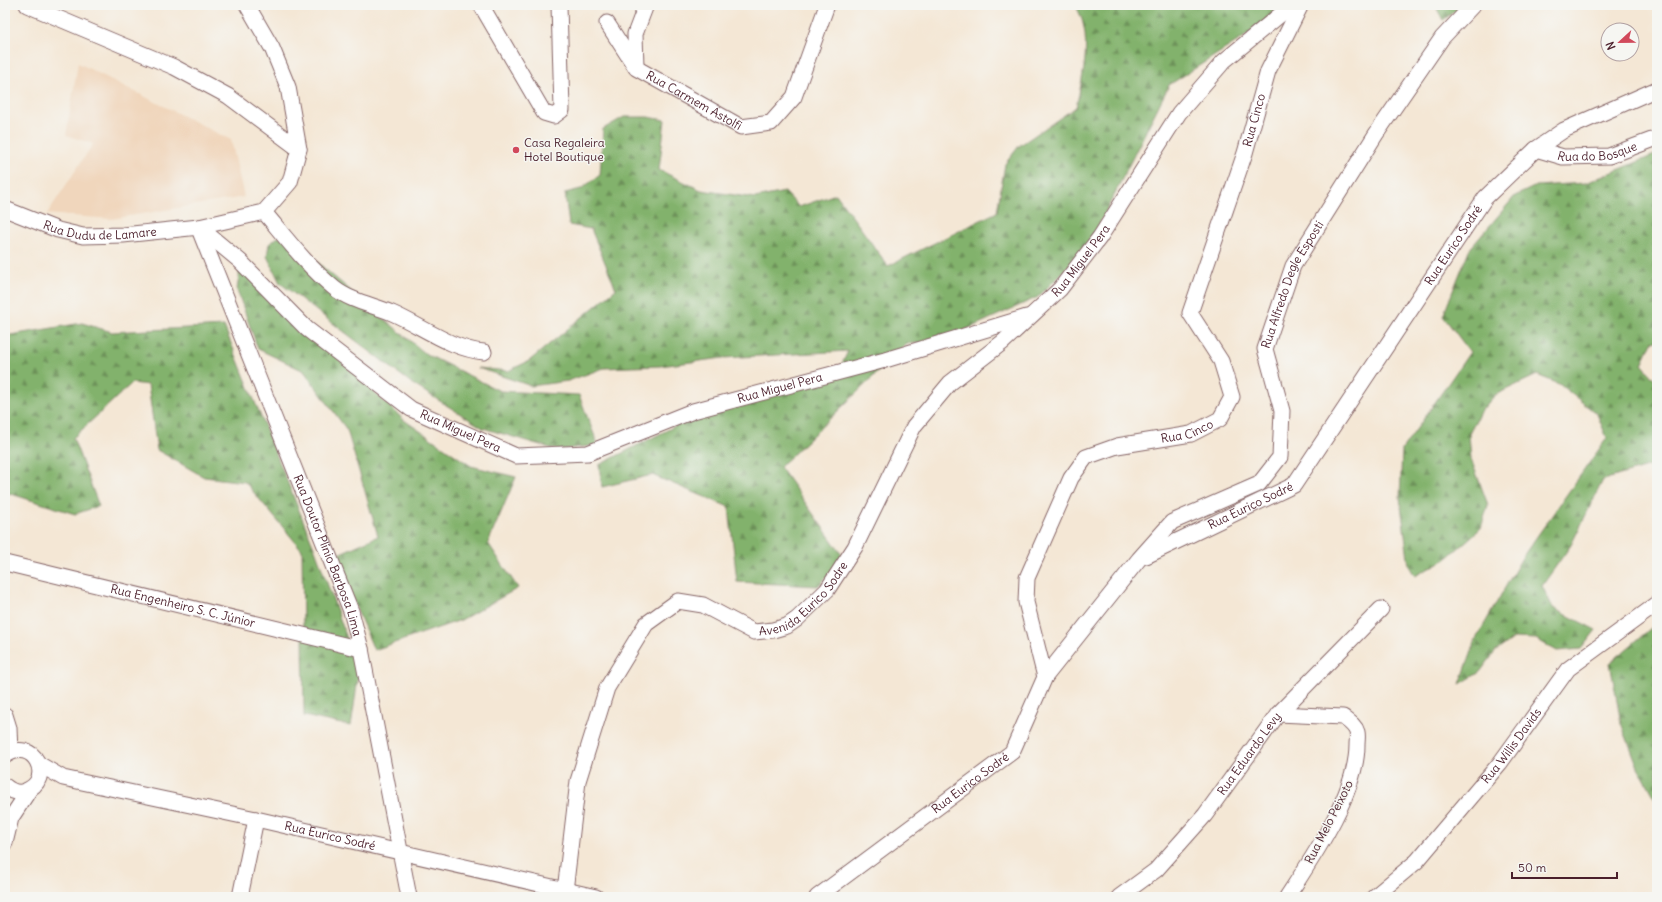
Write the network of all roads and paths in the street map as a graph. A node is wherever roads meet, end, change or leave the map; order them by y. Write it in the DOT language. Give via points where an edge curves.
graph roads {
  1 [pos="26,5"];
  2 [pos="247,5"];
  3 [pos="481,5"];
  4 [pos="559,5"];
  5 [pos="646,5"];
  6 [pos="827,5"];
  7 [pos="1292,5"];
  8 [pos="1301,5"];
  9 [pos="1473,5"];
  10 [pos="606,23"];
  11 [pos="636,68"];
  12 [pos="1657,89"];
  13 [pos="1657,138"];
  14 [pos="299,149"];
  15 [pos="1536,149"];
  16 [pos="5,209"];
  17 [pos="264,212"];
  18 [pos="199,227"];
  19 [pos="1031,316"];
  20 [pos="484,352"];
  21 [pos="1139,559"];
  22 [pos="5,562"];
  23 [pos="1657,604"];
  24 [pos="1381,609"];
  25 [pos="361,649"];
  26 [pos="1045,678"];
  27 [pos="1278,714"];
  28 [pos="7,721"];
  29 [pos="13,753"];
  30 [pos="39,764"];
  31 [pos="63,778"];
  32 [pos="6,787"];
  33 [pos="33,787"];
  34 [pos="11,818"];
  35 [pos="256,819"];
  36 [pos="5,843"];
  37 [pos="400,853"];
  38 [pos="565,891"];
  39 [pos="240,897"];
  40 [pos="409,897"];
  41 [pos="596,897"];
  42 [pos="817,897"];
  43 [pos="1118,897"];
  44 [pos="1287,897"];
  45 [pos="1374,897"];
  1 -- 14 [label="street" via="174,67 228,96"];
  2 -- 14 [label="street" via="272,48 288,87"];
  3 -- 4 [label="street" via="544,113 554,116 562,110"];
  5 -- 11 [label="street" via="635,34"];
  6 -- 11 [label="street, Rua Carmem Astolfi" via="794,97 771,122 741,126"];
  7 -- 19 [label="street, Rua Miguel Pera" via="1224,61 1179,113 1100,237 1060,289"];
  8 -- 26 [label="street, Rua Cinco" via="1268,71 1245,153 1190,312 1221,361 1232,397 1220,419 1197,431 1117,446 1086,457 1071,478 1027,578 1026,602"];
  9 -- 21 [label="street, Rua Alfredo Degle Esposti" via="1442,38 1376,134 1293,266 1265,348 1282,411 1280,457 1259,484 1172,522"];
  10 -- 11 [label="street, Rua Carmem Astolfi"];
  12 -- 15 [label="street, Rua Eurico Sodré" via="1564,130"];
  13 -- 15 [label="street, Rua do Bosque" via="1609,156 1563,157"];
  14 -- 17 [label="street" via="290,182"];
  15 -- 21 [label="street, Rua Eurico Sodré" via="1485,198 1294,485"];
  16 -- 18 [label="street, Rua Dudu de Lamare" via="58,230 83,236 123,235"];
  17 -- 18 [label="street, Rua Dudu de Lamare"];
  17 -- 20 [label="street" via="302,257 334,289 465,349"];
  18 -- 19 [label="street, Rua Miguel Pera" via="240,261 307,329 412,409 516,456 588,453 693,411 885,360"];
  18 -- 25 [label="street, Rua Doutor Plínio Barbosa Lima" via="351,611"];
  19 -- 38 [label="street, Avenida Eurico Sodre" via="1003,342 950,383 914,426 855,547 827,590 797,619 787,626 754,632 703,605 678,601 646,624 607,688 578,781"];
  21 -- 26 [label="street, Rua Eurico Sodré"];
  22 -- 25 [label="street, Rua Engenheiro S. C. Júnior"];
  23 -- 45 [label="street, Rua Willis Davids" via="1568,669 1500,763 1417,861"];
  24 -- 27 [label="street, Rua Eduardo Levy"];
  25 -- 37 [label="street, Rua Doutor Plínio Barbosa Lima"];
  26 -- 42 [label="street, Rua Eurico Sodré" via="1012,752"];
  27 -- 43 [label="street, Rua Eduardo Levy" via="1205,815 1156,870"];
  27 -- 44 [label="street, Rua Melo Peixoto" via="1342,717 1350,721 1357,732 1357,757 1350,785 1316,853"];
  28 -- 29 [label="street, Rua Eurico Sodré"];
  29 -- 30 [label="street, Rua Eurico Sodré" via="30,753"];
  30 -- 31 [label="street, Rua Eurico Sodré"];
  30 -- 33 [label="street" via="39,778"];
  31 -- 33 [label="street, Rua Eurico Sodré"];
  31 -- 35 [label="street, Rua Eurico Sodré"];
  32 -- 33 [label="street, Rua Eurico Sodré" via="14,792 22,792"];
  32 -- 34 [label="street"];
  33 -- 34 [label="street"];
  34 -- 36 [label="street"];
  35 -- 37 [label="street, Rua Eurico Sodré"];
  35 -- 39 [label="street"];
  37 -- 38 [label="street, Rua Eurico Sodré"];
  37 -- 40 [label="street, Rua Doutor Plínio Barbosa Lima"];
  38 -- 41 [label="street, Rua Eurico Sodré"];
}
